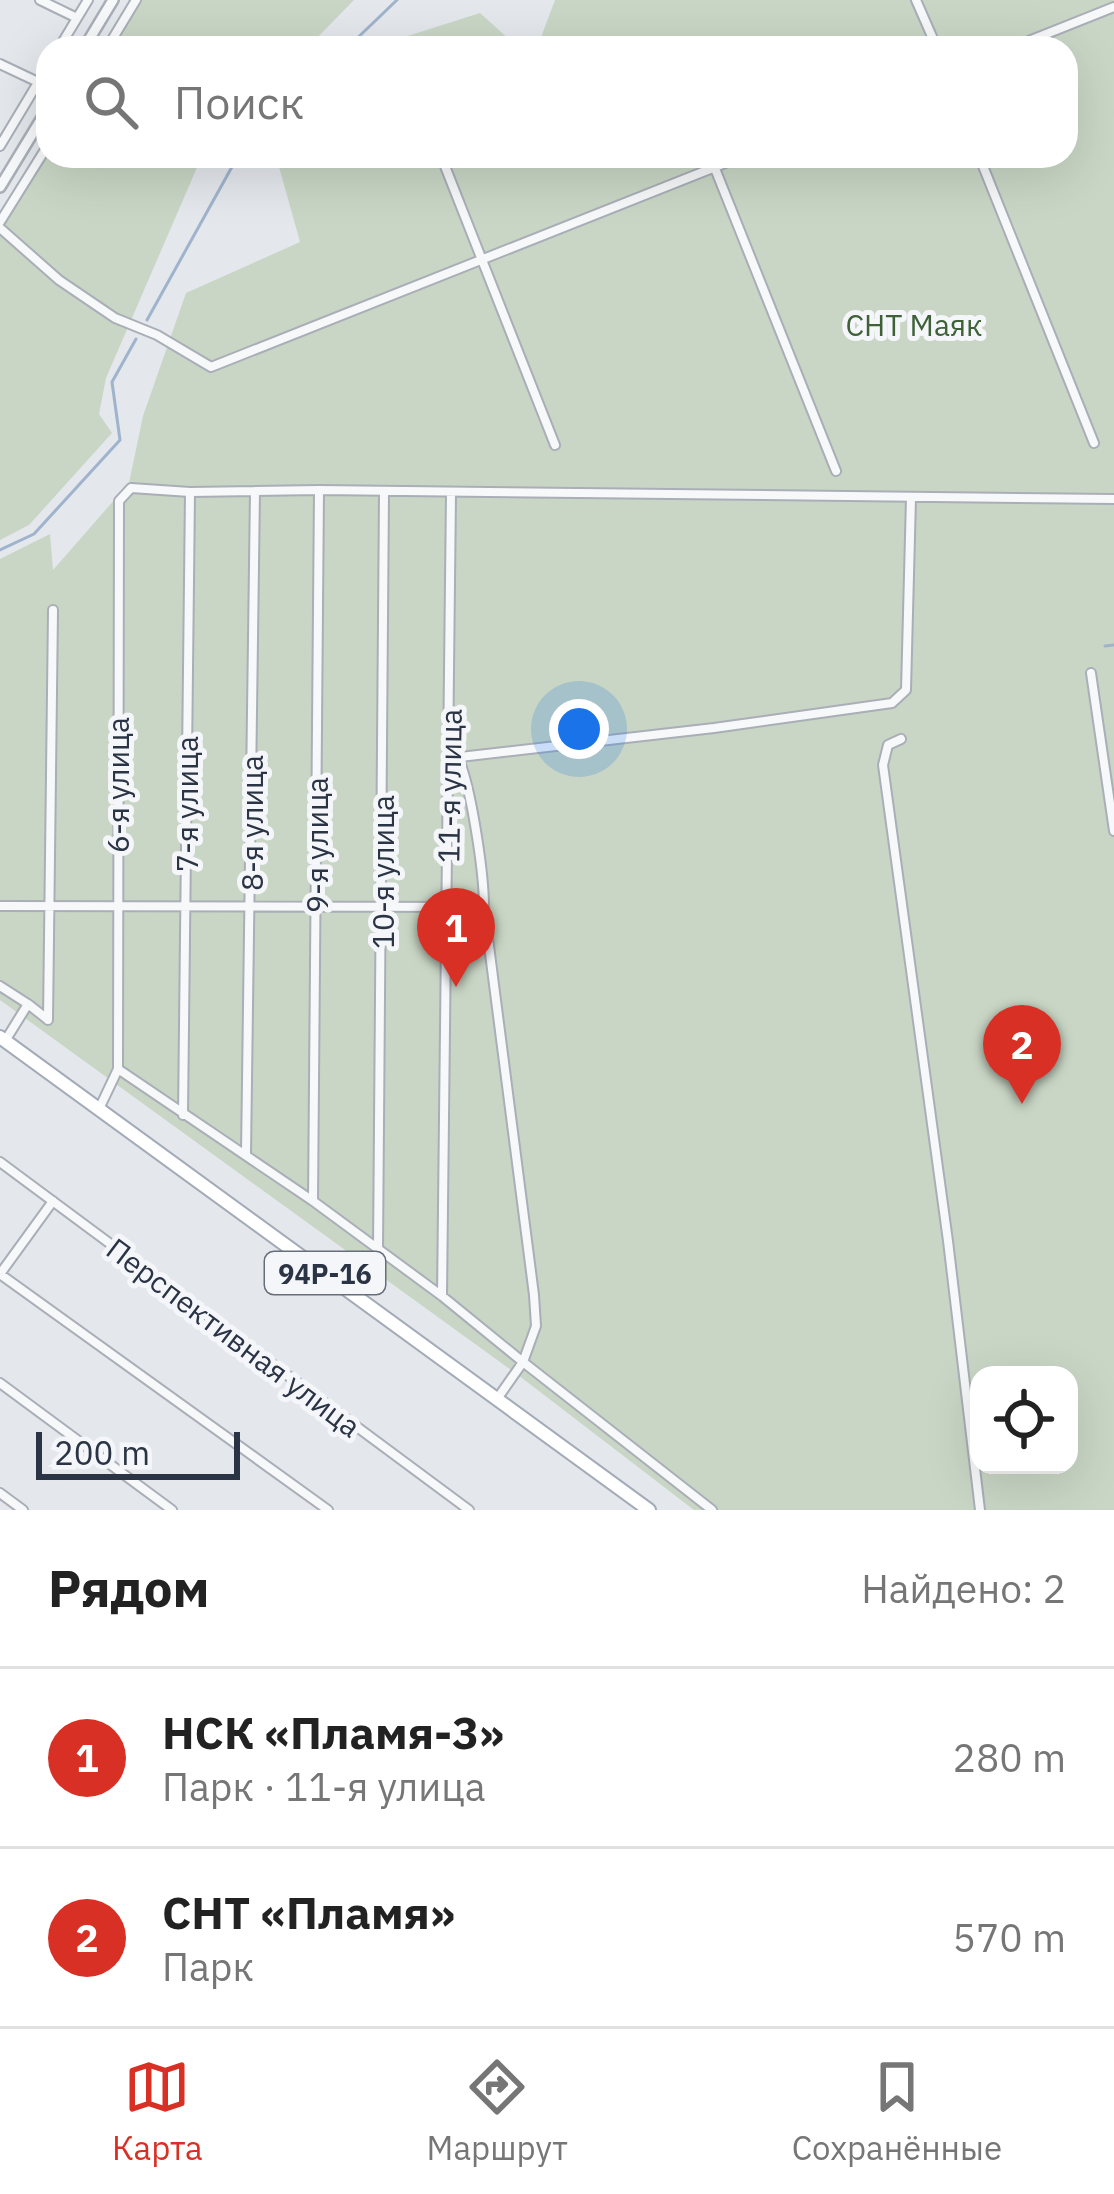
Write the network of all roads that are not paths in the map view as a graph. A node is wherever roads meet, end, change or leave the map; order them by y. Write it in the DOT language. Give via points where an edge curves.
graph roads {
  1 [pos="40,0"];
  2 [pos="88,0"];
  3 [pos="113,0"];
  4 [pos="136,0"];
  5 [pos="916,0"];
  6 [pos="1114,7"];
  7 [pos="77,18"];
  8 [pos="66,36"];
  9 [pos="91,36"];
  10 [pos="114,36"];
  11 [pos="932,36"];
  12 [pos="1042,36"];
  13 [pos="0,64"];
  14 [pos="36,81"];
  15 [pos="36,85"];
  16 [pos="36,128"];
  17 [pos="0,146"];
  18 [pos="36,165"];
  19 [pos="446,168"];
  20 [pos="712,168"];
  21 [pos="715,168"];
  22 [pos="984,168"];
  23 [pos="0,187"];
  24 [pos="0,225"];
  25 [pos="480,260"];
  26 [pos="1094,443"];
  27 [pos="554,446"];
  28 [pos="836,471"];
  29 [pos="319,490"];
  30 [pos="255,491"];
  31 [pos="190,492"];
  32 [pos="384,492"];
  33 [pos="451,493"];
  34 [pos="911,497"];
  35 [pos="1114,499"];
  36 [pos="53,610"];
  37 [pos="1091,673"];
  38 [pos="901,739"];
  39 [pos="451,746"];
  40 [pos="460,757"];
  41 [pos="1114,831"];
  42 [pos="117,905"];
  43 [pos="0,906"];
  44 [pos="51,906"];
  45 [pos="185,906"];
  46 [pos="250,907"];
  47 [pos="316,907"];
  48 [pos="446,907"];
  49 [pos="382,908"];
  50 [pos="484,908"];
  51 [pos="0,986"];
  52 [pos="28,1004"];
  53 [pos="3,1039"];
  54 [pos="118,1069"];
  55 [pos="99,1109"];
  56 [pos="184,1116"];
  57 [pos="246,1155"];
  58 [pos="0,1162"];
  59 [pos="313,1201"];
  60 [pos="52,1202"];
  61 [pos="378,1252"];
  62 [pos="0,1274"];
  63 [pos="442,1296"];
  64 [pos="523,1362"];
  65 [pos="0,1382"];
  66 [pos="496,1399"];
  67 [pos="0,1493"];
  68 [pos="23,1510"];
  69 [pos="172,1510"];
  70 [pos="328,1510"];
  71 [pos="469,1510"];
  72 [pos="649,1510"];
  73 [pos="712,1510"];
  74 [pos="980,1510"];
  1 -- 7 [label="street"];
  2 -- 7 [label="street"];
  3 -- 9 [label="street"];
  4 -- 10 [label="street"];
  5 -- 11 [label="street"];
  6 -- 12 [label="street"];
  7 -- 8 [label="street"];
  13 -- 14 [label="street"];
  15 -- 17 [label="street"];
  16 -- 23 [label="street"];
  18 -- 24 [label="street"];
  19 -- 25 [label="street"];
  20 -- 25 [label="street"];
  21 -- 28 [label="street"];
  22 -- 26 [label="street"];
  24 -- 25 [label="street" via="115,318 211,368"];
  25 -- 27 [label="street"];
  29 -- 30 [label="street"];
  29 -- 32 [label="street"];
  29 -- 47 [label="street, 9-я улица"];
  30 -- 31 [label="street"];
  30 -- 46 [label="street, 8-я улица"];
  31 -- 42 [label="street, 6-я улица" via="131,488 119,501"];
  31 -- 45 [label="street, 7-я улица"];
  32 -- 33 [label="street"];
  32 -- 49 [label="street, 10-я улица"];
  33 -- 34 [label="street"];
  33 -- 39 [label="street, 11-я улица"];
  34 -- 35 [label="street"];
  34 -- 40 [label="street" via="906,689 892,703"];
  36 -- 44 [label="street"];
  37 -- 41 [label="street"];
  38 -- 74 [label="street" via="889,745 883,765"];
  39 -- 40 [label="street"];
  39 -- 48 [label="street, 11-я улица"];
  40 -- 50 [label="street"];
  42 -- 44 [label="street"];
  42 -- 45 [label="street"];
  42 -- 54 [label="street, 6-я улица"];
  43 -- 44 [label="street"];
  44 -- 52 [label="street" via="48,1020"];
  45 -- 46 [label="street"];
  45 -- 56 [label="street, 7-я улица"];
  46 -- 47 [label="street"];
  46 -- 57 [label="street, 8-я улица"];
  47 -- 49 [label="street"];
  47 -- 59 [label="street, 9-я улица"];
  48 -- 49 [label="street"];
  48 -- 50 [label="street"];
  48 -- 63 [label="street, 11-я улица"];
  49 -- 61 [label="street, 10-я улица"];
  50 -- 64 [label="street" via="534,1295 536,1326"];
  51 -- 52 [label="street"];
  52 -- 53 [label="street"];
  53 -- 55 [label="main road, 94Р-16"];
  54 -- 55 [label="street"];
  54 -- 56 [label="street"];
  55 -- 66 [label="main road, 94Р-16"];
  56 -- 57 [label="street"];
  57 -- 59 [label="street"];
  58 -- 60 [label="street, Перспективная улица"];
  59 -- 61 [label="street"];
  60 -- 62 [label="street"];
  60 -- 71 [label="street, Перспективная улица"];
  61 -- 63 [label="street"];
  62 -- 70 [label="street"];
  63 -- 64 [label="street"];
  64 -- 66 [label="street"];
  64 -- 73 [label="street"];
  65 -- 69 [label="street"];
  66 -- 72 [label="main road, 94Р-16"];
  67 -- 68 [label="street"];
}
